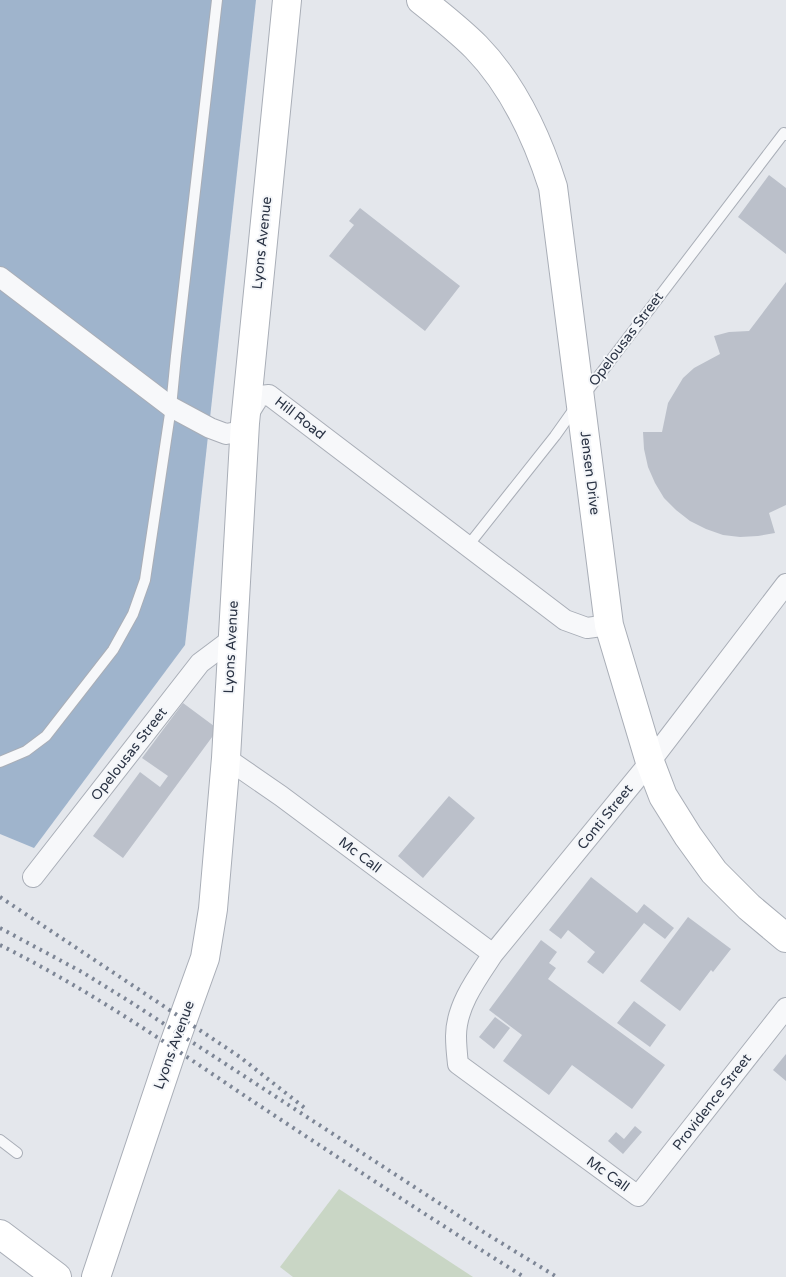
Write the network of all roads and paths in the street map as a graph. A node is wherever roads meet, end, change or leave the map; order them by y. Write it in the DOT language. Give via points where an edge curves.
graph roads {
  1 [pos="217,0"];
  2 [pos="287,0"];
  3 [pos="421,0"];
  4 [pos="786,135"];
  5 [pos="0,276"];
  6 [pos="581,399"];
  7 [pos="171,407"];
  8 [pos="245,423"];
  9 [pos="467,547"];
  10 [pos="786,584"];
  11 [pos="609,625"];
  12 [pos="232,638"];
  13 [pos="226,758"];
  14 [pos="0,762"];
  15 [pos="650,762"];
  16 [pos="34,877"];
  17 [pos="786,938"];
  18 [pos="493,954"];
  19 [pos="786,1008"];
  20 [pos="458,1064"];
  21 [pos="0,1140"];
  22 [pos="17,1153"];
  23 [pos="638,1196"];
  24 [pos="0,1234"];
  25 [pos="57,1277"];
  26 [pos="96,1277"];
  1 -- 7 [label="lane"];
  2 -- 8 [label="street, Lyons Avenue"];
  3 -- 6 [label="street, Jensen Drive" via="478,48 503,79 542,152 553,187"];
  4 -- 6 [label="lane, Opelousas Street" via="784,133"];
  5 -- 7 [label="street"];
  6 -- 9 [label="lane, Opelousas Street"];
  6 -- 11 [label="street, Jensen Drive"];
  7 -- 8 [label="street" via="226,434 237,432"];
  7 -- 14 [label="lane" via="145,580 133,614 113,650 46,736 26,751"];
  8 -- 9 [label="street, Hill Road" via="254,402 260,396 269,395"];
  8 -- 12 [label="street, Lyons Avenue"];
  9 -- 11 [label="street, Hill Road" via="565,620 587,628"];
  10 -- 15 [label="street, Conti Street"];
  11 -- 15 [label="street, Jensen Drive"];
  12 -- 13 [label="street, Lyons Avenue"];
  12 -- 16 [label="street, Opelousas Street" via="200,663"];
  13 -- 18 [label="street, Mc Call"];
  13 -- 26 [label="street, Lyons Avenue" via="213,909 205,958"];
  15 -- 17 [label="street, Jensen Drive" via="663,796 714,872 748,907"];
  15 -- 18 [label="street, Conti Street"];
  18 -- 20 [label="street, Conti Street" via="460,1011 456,1034"];
  19 -- 23 [label="street, Providence Street"];
  20 -- 23 [label="street, Mc Call"];
  21 -- 22 [label="lane"];
  24 -- 25 [label="street"];
}
